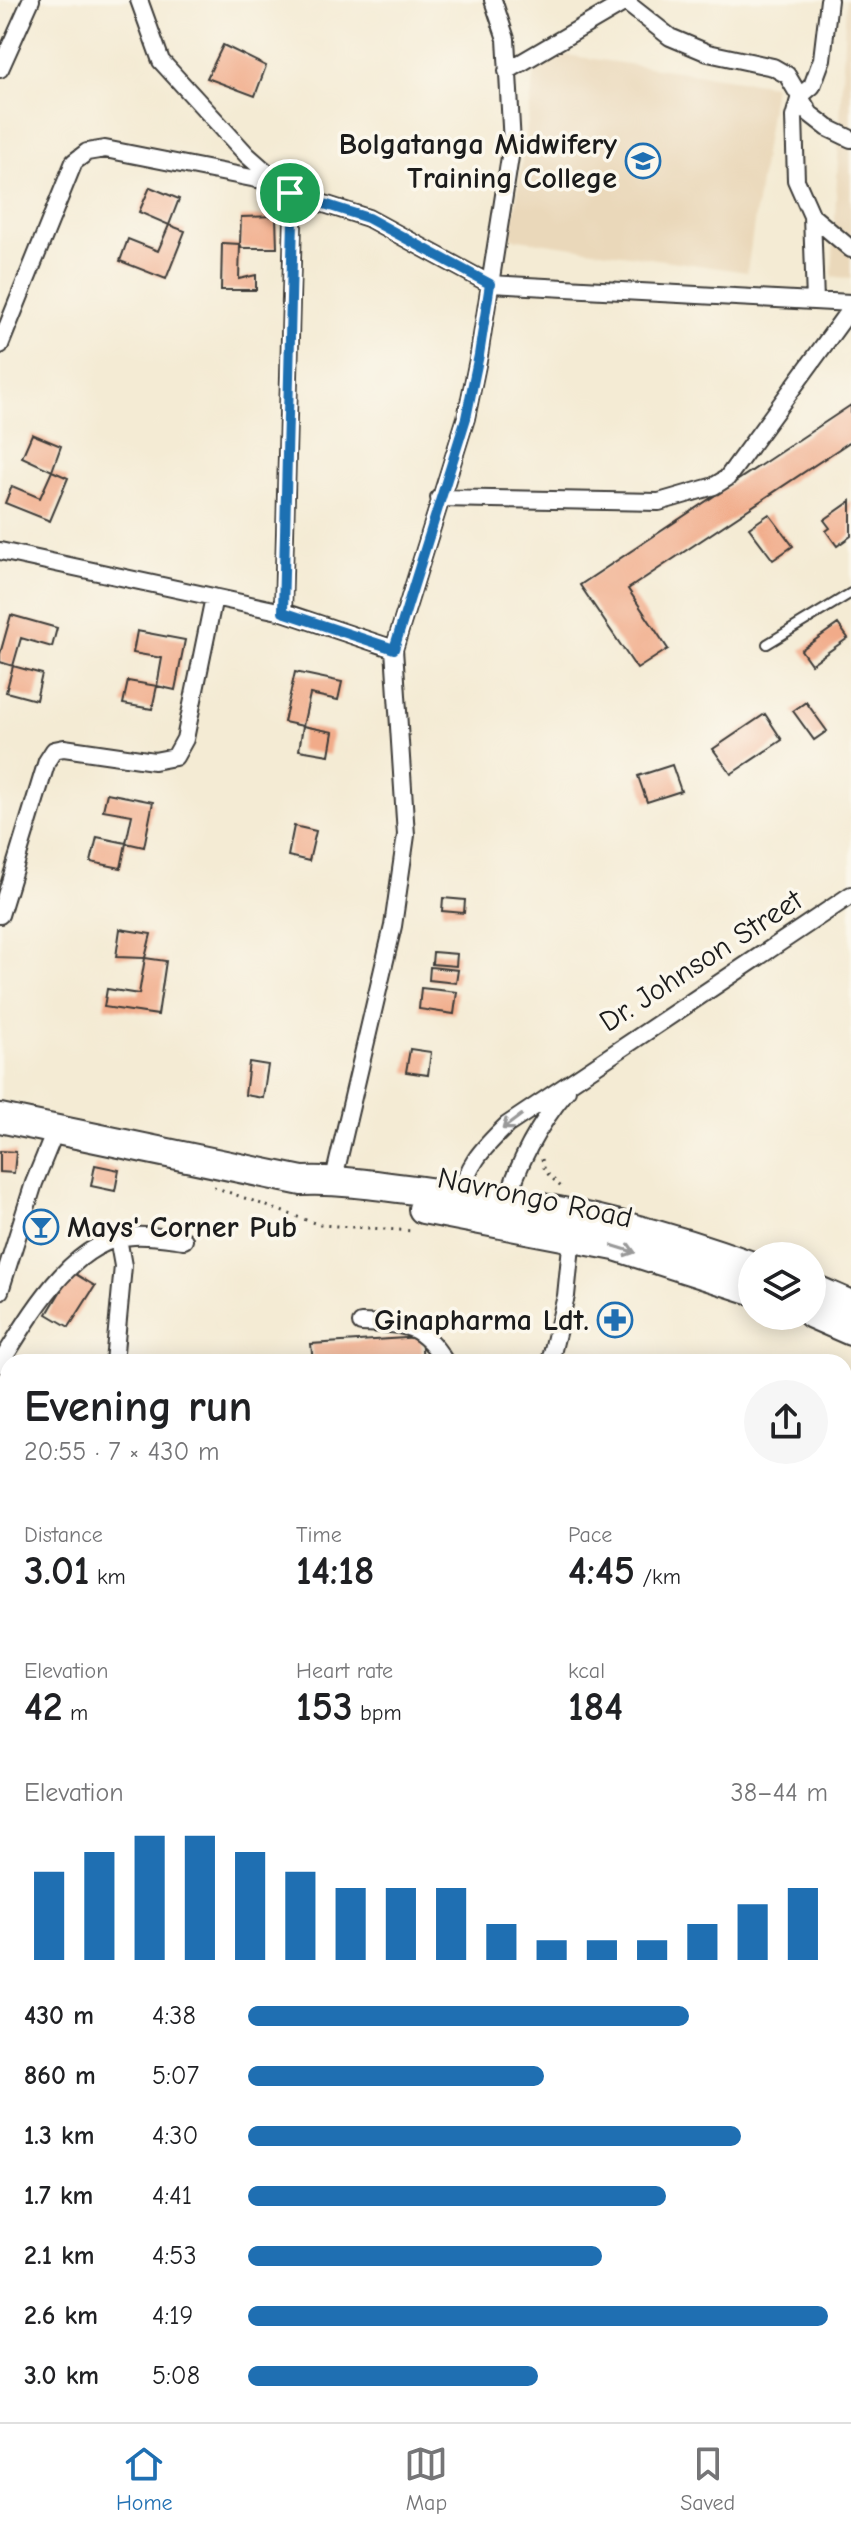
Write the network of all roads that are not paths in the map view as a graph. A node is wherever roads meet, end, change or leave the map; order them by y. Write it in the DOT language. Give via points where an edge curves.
graph roads {
  1 [pos="31,0"];
  2 [pos="493,0"];
  3 [pos="829,0"];
  4 [pos="140,1"];
  5 [pos="624,1"];
  6 [pos="0,69"];
  7 [pos="507,71"];
  8 [pos="800,96"];
  9 [pos="851,139"];
  10 [pos="284,188"];
  11 [pos="812,216"];
  12 [pos="851,249"];
  13 [pos="490,284"];
  14 [pos="815,301"];
  15 [pos="851,306"];
  16 [pos="0,345"];
  17 [pos="439,498"];
  18 [pos="0,551"];
  19 [pos="851,593"];
  20 [pos="214,597"];
  21 [pos="283,612"];
  22 [pos="767,644"];
  23 [pos="394,649"];
  24 [pos="851,895"];
  25 [pos="0,915"];
  26 [pos="581,1073"];
  27 [pos="0,1118"];
  28 [pos="56,1129"];
  29 [pos="332,1186"];
  30 [pos="458,1205"];
  31 [pos="504,1212"];
  32 [pos="572,1236"];
  33 [pos="118,1238"];
  34 [pos="184,1240"];
  35 [pos="738,1261"];
  36 [pos="738,1286"];
  37 [pos="0,1291"];
  38 [pos="826,1294"];
  39 [pos="851,1305"];
  40 [pos="826,1320"];
  41 [pos="361,1323"];
  42 [pos="851,1331"];
  43 [pos="7,1354"];
  44 [pos="115,1354"];
  45 [pos="440,1354"];
  46 [pos="552,1354"];
  1 -- 6 [label="street"];
  2 -- 7 [label="street" via="506,39"];
  3 -- 8 [label="street" via="822,59 812,86"];
  4 -- 10 [label="street" via="161,61"];
  5 -- 7 [label="street"];
  5 -- 8 [label="street" via="670,37 708,53 773,67 787,75"];
  7 -- 13 [label="street" via="512,144"];
  8 -- 9 [label="street" via="810,114"];
  8 -- 11 [label="street" via="794,117 796,180"];
  10 -- 13 [label="street" via="368,218"];
  10 -- 16 [label="street" via="105,149 87,152 74,162"];
  10 -- 21 [label="street" via="293,220"];
  11 -- 12 [label="street"];
  11 -- 14 [label="street"];
  13 -- 14 [label="street"];
  13 -- 17 [label="street" via="466,418"];
  14 -- 15 [label="street"];
  15 -- 17 [label="street" via="727,478 714,486 659,502"];
  17 -- 23 [label="street"];
  18 -- 20 [label="street"];
  19 -- 22 [label="lane"];
  20 -- 21 [label="street"];
  20 -- 25 [label="street" via="185,739 175,757 154,761 54,750"];
  21 -- 23 [label="street"];
  23 -- 29 [label="street" via="406,835 393,926"];
  24 -- 26 [label="street, Dr. Johnson Street"];
  26 -- 30 [label="street, Dr. Johnson Street, one-way" via="507,1125 476,1156"];
  26 -- 31 [label="street, Dr. Johnson Street" via="544,1120"];
  27 -- 28 [label="highway, Navrongo Road"];
  28 -- 29 [label="highway, Navrongo Road"];
  28 -- 37 [label="street"];
  29 -- 30 [label="highway, Navrongo Road"];
  30 -- 31 [label="highway, Navrongo Road"];
  31 -- 32 [label="highway, Navrongo Road"];
  31 -- 35 [label="highway, Navrongo Road" via="591,1218"];
  32 -- 36 [label="highway, Navrongo Road, one-way"];
  32 -- 46 [label="street" via="566,1296"];
  33 -- 34 [label="street"];
  33 -- 43 [label="street" via="89,1251 50,1288"];
  33 -- 44 [label="street" via="123,1266"];
  38 -- 39 [label="highway"];
  40 -- 42 [label="highway"];
  41 -- 45 [label="street" via="405,1324 433,1341"];
}
